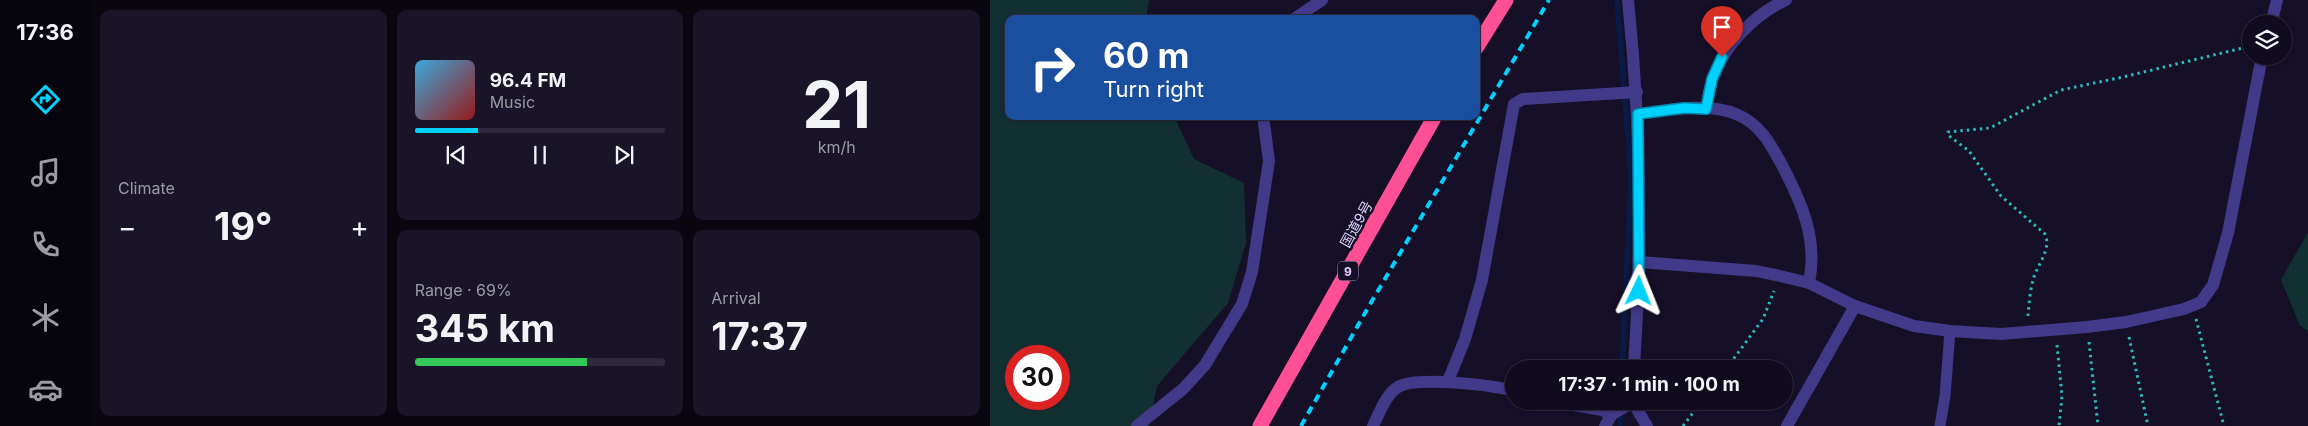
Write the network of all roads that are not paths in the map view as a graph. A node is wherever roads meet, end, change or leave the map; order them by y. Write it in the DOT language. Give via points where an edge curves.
graph roads {
  1 [pos="1322,0"];
  2 [pos="1506,0"];
  3 [pos="1628,0"];
  4 [pos="1786,0"];
  5 [pos="2277,0"];
  6 [pos="1300,15"];
  7 [pos="2273,15"];
  8 [pos="1480,42"];
  9 [pos="2260,65"];
  10 [pos="1634,92"];
  11 [pos="1706,109"];
  12 [pos="1638,114"];
  13 [pos="1264,120"];
  14 [pos="1433,120"];
  15 [pos="1640,262"];
  16 [pos="1809,283"];
  17 [pos="1855,306"];
  18 [pos="1950,331"];
  19 [pos="1635,360"];
  20 [pos="1448,381"];
  21 [pos="1505,390"];
  22 [pos="1622,410"];
  23 [pos="1635,410"];
  24 [pos="1609,419"];
  25 [pos="1137,426"];
  26 [pos="1260,426"];
  27 [pos="1373,426"];
  28 [pos="1647,426"];
  29 [pos="1787,426"];
  30 [pos="1940,426"];
  1 -- 6 [label="street"];
  2 -- 8 [label="highway"];
  3 -- 10 [label="street"];
  4 -- 11 [label="street" via="1762,14 1722,57 1712,79"];
  5 -- 7 [label="street"];
  9 -- 18 [label="street" via="2228,233 2213,285 2205,298 2193,306 2126,322 2001,334"];
  10 -- 12 [label="street"];
  10 -- 20 [label="street" via="1522,99 1514,104 1482,280 1465,339"];
  11 -- 12 [label="street" via="1684,108"];
  11 -- 16 [label="street" via="1735,113 1752,122 1771,144 1804,211 1810,232 1812,260"];
  12 -- 15 [label="street"];
  13 -- 25 [label="street" via="1268,161 1252,272 1242,304 1205,365 1183,389"];
  14 -- 26 [label="highway, 国道9号 / 9"];
  15 -- 16 [label="street" via="1756,271"];
  15 -- 19 [label="street"];
  16 -- 17 [label="street"];
  17 -- 18 [label="street" via="1914,326"];
  17 -- 29 [label="street"];
  18 -- 30 [label="lane"];
  20 -- 21 [label="street"];
  20 -- 27 [label="street" via="1399,386 1388,397"];
  22 -- 24 [label="street"];
  23 -- 28 [label="street"];
}
